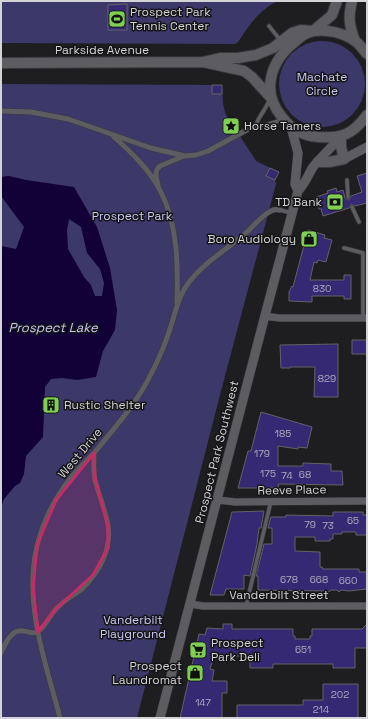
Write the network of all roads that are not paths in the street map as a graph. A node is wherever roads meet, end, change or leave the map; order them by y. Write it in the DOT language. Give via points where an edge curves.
graph roads {
  1 [pos="337,1"];
  2 [pos="352,1"];
  3 [pos="269,26"];
  4 [pos="314,31"];
  5 [pos="355,41"];
  6 [pos="282,42"];
  7 [pos="367,44"];
  8 [pos="367,54"];
  9 [pos="203,62"];
  10 [pos="1,63"];
  11 [pos="271,98"];
  12 [pos="1,111"];
  13 [pos="367,115"];
  14 [pos="367,122"];
  15 [pos="288,124"];
  16 [pos="256,125"];
  17 [pos="357,128"];
  18 [pos="112,136"];
  19 [pos="341,136"];
  20 [pos="367,147"];
  21 [pos="185,156"];
  22 [pos="344,159"];
  23 [pos="318,162"];
  24 [pos="347,180"];
  25 [pos="298,191"];
  26 [pos="161,192"];
  27 [pos="348,197"];
  28 [pos="352,207"];
  29 [pos="280,210"];
  30 [pos="292,213"];
  31 [pos="359,222"];
  32 [pos="344,248"];
  33 [pos="177,304"];
  34 [pos="265,316"];
  35 [pos="365,318"];
  36 [pos="94,453"];
  37 [pos="218,500"];
  38 [pos="367,501"];
  39 [pos="271,502"];
  40 [pos="190,604"];
  41 [pos="246,606"];
  42 [pos="367,606"];
  43 [pos="38,632"];
  44 [pos="1,653"];
  45 [pos="60,718"];
  46 [pos="160,718"];
  1 -- 4 [label="main road" via="332,16"];
  2 -- 5 [label="main road" via="349,21"];
  3 -- 6 [label="lane"];
  4 -- 5 [label="main road, Parkside Avenue" via="338,34"];
  4 -- 6 [label="main road, Parkside Avenue" via="301,30 292,33"];
  4 -- 11 [label="main road" via="304,34 280,57 272,75"];
  5 -- 7 [label="street"];
  5 -- 8 [label="main road"];
  6 -- 9 [label="main road, Parkside Avenue" via="256,55"];
  9 -- 10 [label="main road, Parkside Avenue"];
  9 -- 11 [label="main road, Parkside Avenue" via="244,71"];
  11 -- 15 [label="main road, Parkside Avenue" via="279,114"];
  11 -- 16 [label="lane" via="258,117"];
  12 -- 18 [label="street" via="31,112 68,119"];
  13 -- 17 [label="main road"];
  14 -- 17 [label="main road"];
  15 -- 16 [label="lane" via="276,122 265,127"];
  15 -- 19 [label="main road" via="298,132 313,137"];
  15 -- 25 [label="street, Prospect Park Southwest" via="298,153 295,184"];
  16 -- 21 [label="street" via="208,151"];
  17 -- 19 [label="main road"];
  18 -- 21 [label="street"];
  18 -- 26 [label="street" via="136,158"];
  19 -- 22 [label="main road"];
  19 -- 23 [label="street, Prospect Park Southwest"];
  20 -- 22 [label="street"];
  21 -- 26 [label="street" via="157,168"];
  22 -- 23 [label="main road"];
  23 -- 25 [label="street, Prospect Park Southwest"];
  24 -- 27 [label="lane"];
  25 -- 30 [label="street, Prospect Park Southwest"];
  26 -- 33 [label="street" via="175,236 178,268"];
  28 -- 31 [label="lane"];
  29 -- 30 [label="lane"];
  29 -- 33 [label="street, West Drive" via="270,211 205,266 189,283"];
  30 -- 34 [label="street, Prospect Park Southwest"];
  32 -- 35 [label="lane" via="363,253"];
  33 -- 36 [label="street, West Drive" via="152,373 124,417"];
  34 -- 35 [label="street"];
  34 -- 37 [label="street, Prospect Park Southwest"];
  36 -- 43 [label="street, West Drive" via="71,478 56,500 37,546 33,588"];
  36 -- 43 [label="street" via="95,478 108,526 108,548 100,565 83,588 57,608"];
  37 -- 39 [label="street, Reeve Place"];
  37 -- 40 [label="street, Prospect Park Southwest"];
  38 -- 39 [label="street, Reeve Place"];
  39 -- 41 [label="lane"];
  40 -- 41 [label="street, Vanderbilt Street"];
  40 -- 46 [label="street, Prospect Park Southwest"];
  41 -- 42 [label="street, Vanderbilt Street"];
  43 -- 44 [label="street" via="15,632 9,637"];
  43 -- 45 [label="street, West Drive"];
}
